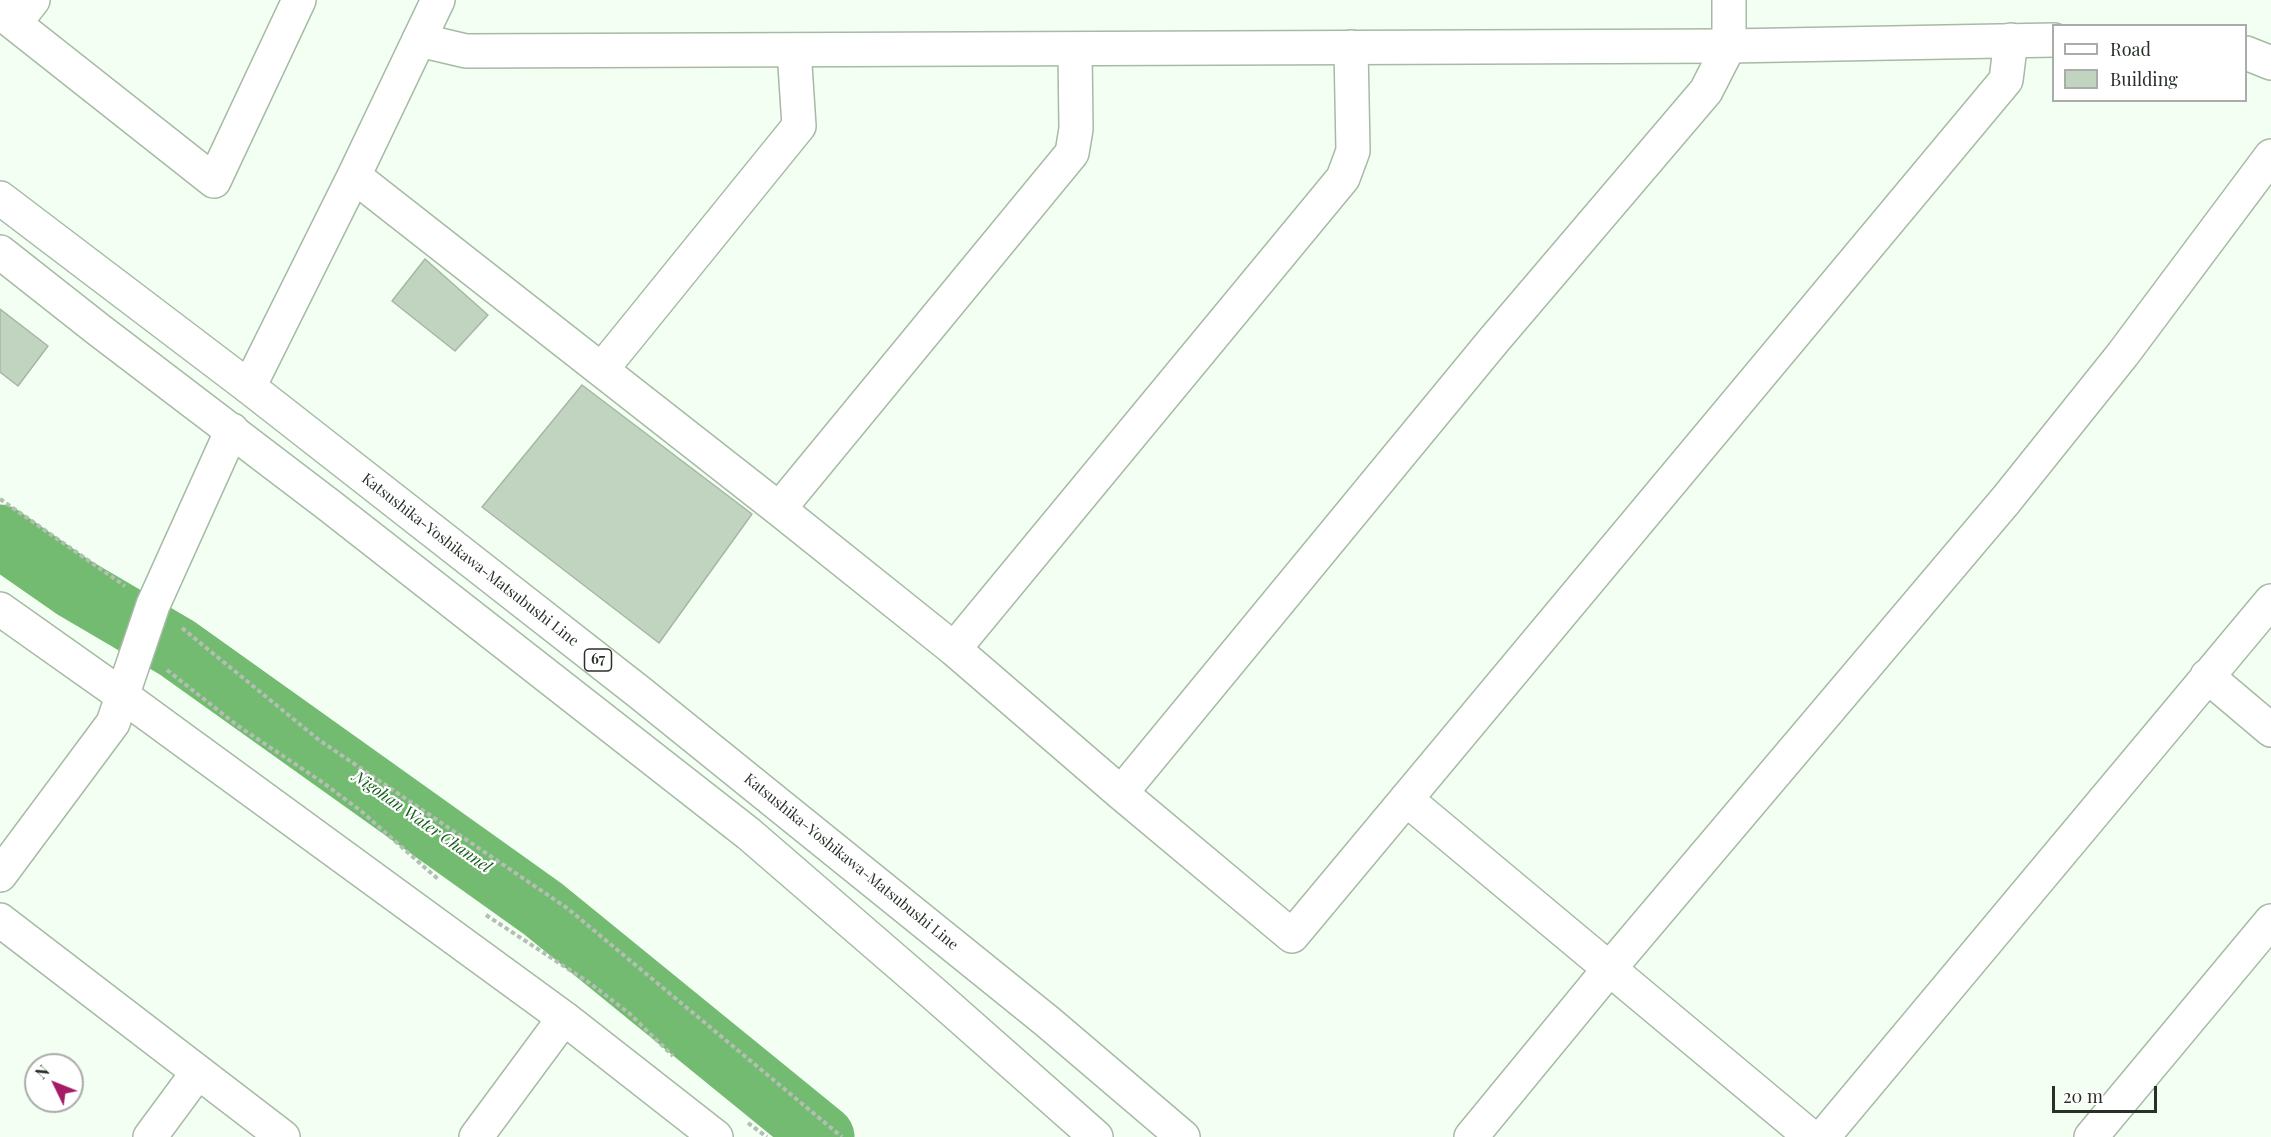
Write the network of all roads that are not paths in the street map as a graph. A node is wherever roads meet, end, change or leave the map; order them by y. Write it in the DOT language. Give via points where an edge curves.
graph roads {
  1 [pos="299,0"];
  2 [pos="438,0"];
  3 [pos="1729,0"];
  4 [pos="16,12"];
  5 [pos="420,40"];
  6 [pos="2011,40"];
  7 [pos="2052,40"];
  8 [pos="1730,46"];
  9 [pos="1351,47"];
  10 [pos="794,50"];
  11 [pos="1075,50"];
  12 [pos="2247,53"];
  13 [pos="2271,63"];
  14 [pos="2271,156"];
  15 [pos="354,176"];
  16 [pos="0,198"];
  17 [pos="0,252"];
  18 [pos="602,369"];
  19 [pos="249,387"];
  20 [pos="232,430"];
  21 [pos="779,509"];
  22 [pos="2271,601"];
  23 [pos="0,609"];
  24 [pos="954,650"];
  25 [pos="131,672"];
  26 [pos="2207,676"];
  27 [pos="2271,730"];
  28 [pos="1121,793"];
  29 [pos="1406,799"];
  30 [pos="0,875"];
  31 [pos="0,920"];
  32 [pos="2271,921"];
  33 [pos="1610,968"];
  34 [pos="564,1018"];
  35 [pos="198,1072"];
  36 [pos="727,1126"];
  37 [pos="150,1137"];
  38 [pos="283,1137"];
  39 [pos="476,1137"];
  40 [pos="1096,1137"];
  41 [pos="1183,1137"];
  42 [pos="1471,1137"];
  43 [pos="1811,1137"];
  44 [pos="1823,1137"];
  45 [pos="2091,1137"];
  1 -- 4 [label="street" via="214,181"];
  2 -- 5 [label="street"];
  3 -- 8 [label="street"];
  5 -- 10 [label="street" via="466,51"];
  5 -- 15 [label="street"];
  6 -- 7 [label="street"];
  6 -- 8 [label="street"];
  6 -- 29 [label="street" via="2006,80"];
  8 -- 9 [label="street"];
  8 -- 28 [label="street" via="1706,91 1494,340"];
  9 -- 11 [label="street"];
  9 -- 24 [label="street" via="1353,151 1343,178"];
  10 -- 11 [label="street"];
  10 -- 18 [label="street" via="799,126"];
  11 -- 21 [label="street" via="1076,129 1072,153"];
  12 -- 13 [label="street"];
  14 -- 33 [label="street" via="2123,354 2006,500"];
  15 -- 18 [label="street"];
  15 -- 19 [label="street"];
  16 -- 19 [label="street, Katsushika-Yoshikawa-Matsubushi Line / 67"];
  17 -- 20 [label="street"];
  18 -- 21 [label="street"];
  19 -- 41 [label="street, Katsushika-Yoshikawa-Matsubushi Line / 67" via="768,795"];
  20 -- 25 [label="street" via="151,612"];
  20 -- 40 [label="street" via="749,834"];
  21 -- 24 [label="street"];
  22 -- 26 [label="street"];
  23 -- 25 [label="street"];
  24 -- 28 [label="street"];
  25 -- 30 [label="street" via="113,723"];
  25 -- 34 [label="street"];
  26 -- 27 [label="street"];
  26 -- 44 [label="street"];
  28 -- 29 [label="street" via="1292,936"];
  29 -- 33 [label="street"];
  31 -- 35 [label="street"];
  32 -- 45 [label="street"];
  33 -- 42 [label="street"];
  33 -- 43 [label="street"];
  34 -- 36 [label="street"];
  34 -- 39 [label="street"];
  35 -- 37 [label="street"];
  35 -- 38 [label="street"];
}
